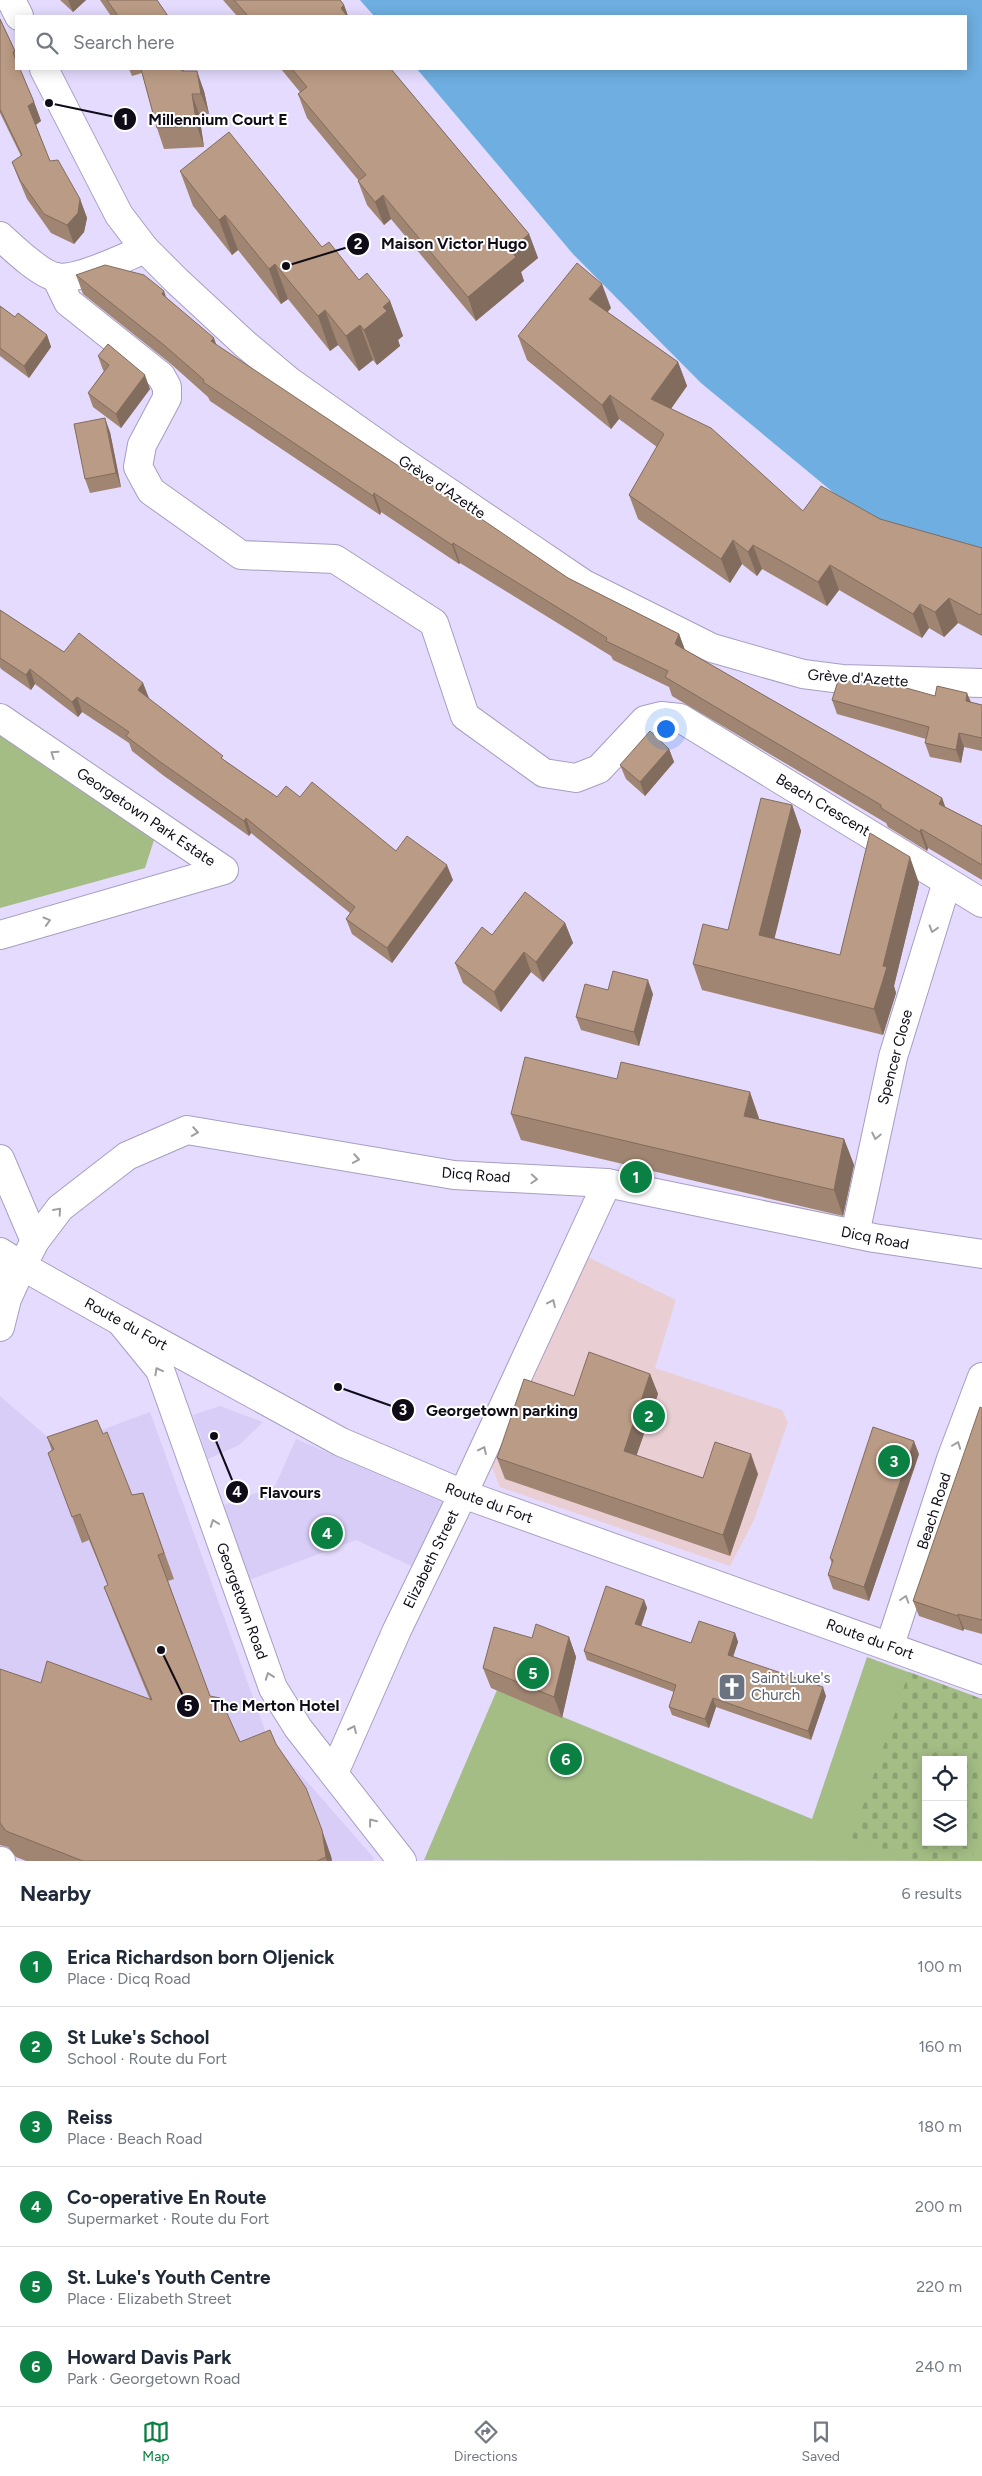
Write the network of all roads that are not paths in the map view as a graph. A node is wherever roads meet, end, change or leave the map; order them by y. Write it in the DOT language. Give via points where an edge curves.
graph roads {
  1 [pos="11,0"];
  2 [pos="18,15"];
  3 [pos="45,70"];
  4 [pos="0,236"];
  5 [pos="145,249"];
  6 [pos="56,278"];
  7 [pos="982,683"];
  8 [pos="0,718"];
  9 [pos="947,882"];
  10 [pos="982,903"];
  11 [pos="0,935"];
  12 [pos="0,1159"];
  13 [pos="607,1183"];
  14 [pos="855,1234"];
  15 [pos="35,1241"];
  16 [pos="982,1254"];
  17 [pos="7,1263"];
  18 [pos="120,1321"];
  19 [pos="0,1327"];
  20 [pos="979,1393"];
  21 [pos="463,1494"];
  22 [pos="890,1645"];
  23 [pos="982,1680"];
  24 [pos="334,1773"];
  25 [pos="402,1861"];
  1 -- 2 [label="main road"];
  3 -- 5 [label="main road, Grève d'Azette" via="119,215"];
  4 -- 6 [label="main road" via="28,261"];
  5 -- 6 [label="main road" via="85,274"];
  5 -- 7 [label="main road, Grève d'Azette" via="245,344 289,380 394,456 584,584 712,648 803,674 842,679"];
  6 -- 9 [label="main road, Beach Crescent" via="68,302 161,376 167,387 168,398 142,445 138,467 151,491 241,555 336,559 434,623 465,716 544,773 576,778 599,769 645,720 661,716 680,718"];
  11 -- 8 [label="main road, Georgetown Park Estate, one-way" via="224,870"];
  9 -- 10 [label="main road, Beach Crescent"];
  9 -- 14 [label="main road, Spencer Close, one-way" via="893,1057"];
  12 -- 15 [label="main road"];
  13 -- 14 [label="main road, Dicq Road"];
  15 -- 13 [label="main road, Dicq Road, one-way" via="60,1208 127,1156 187,1130 454,1175"];
  21 -- 13 [label="main road, Elizabeth Street, one-way"];
  14 -- 16 [label="main road, Dicq Road"];
  15 -- 17 [label="main road, Dicq Road"];
  17 -- 18 [label="main road, Route du Fort"];
  17 -- 19 [label="main road, Dicq Road" via="7,1299"];
  18 -- 21 [label="main road, Route du Fort" via="342,1442"];
  24 -- 18 [label="main road, Georgetown Road, one-way" via="298,1728 273,1688 160,1370"];
  22 -- 20 [label="main road, Beach Road, one-way" via="951,1459"];
  21 -- 22 [label="main road, Route du Fort"];
  24 -- 21 [label="main road, Elizabeth Street, one-way" via="397,1630"];
  22 -- 23 [label="main road, Route du Fort"];
  25 -- 24 [label="main road, Georgetown Road, one-way"];
}
